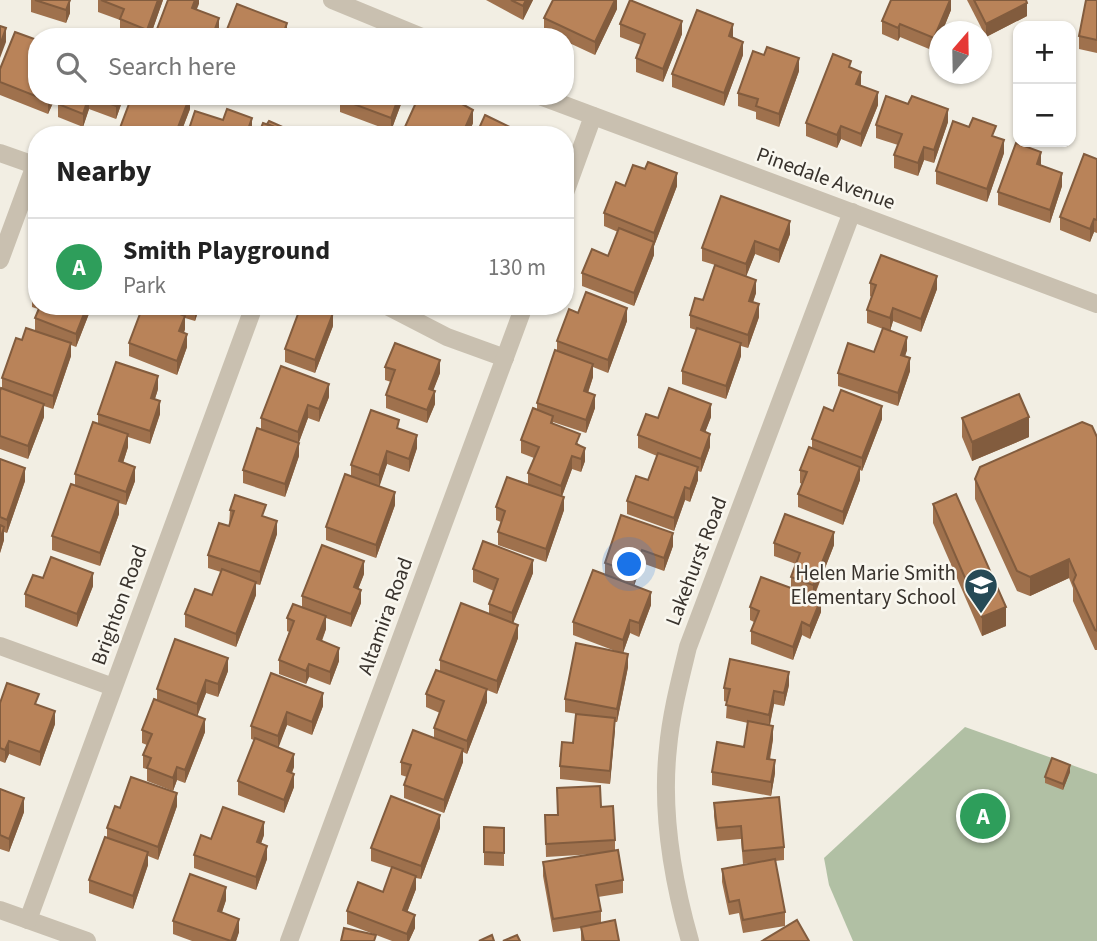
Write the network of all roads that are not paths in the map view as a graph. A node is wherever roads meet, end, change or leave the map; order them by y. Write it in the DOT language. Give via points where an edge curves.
graph roads {
  1 [pos="332,0"];
  2 [pos="366,6"];
  3 [pos="406,28"];
  4 [pos="564,105"];
  5 [pos="593,116"];
  6 [pos="0,153"];
  7 [pos="28,163"];
  8 [pos="574,168"];
  9 [pos="28,187"];
  10 [pos="852,212"];
  11 [pos="0,260"];
  12 [pos="1097,304"];
  13 [pos="251,315"];
  14 [pos="404,315"];
  15 [pos="521,315"];
  16 [pos="505,358"];
  17 [pos="0,646"];
  18 [pos="113,687"];
  19 [pos="0,910"];
  20 [pos="28,920"];
  21 [pos="87,941"];
  22 [pos="289,941"];
  23 [pos="690,941"];
  1 -- 2 [label="street"];
  2 -- 3 [label="street"];
  4 -- 5 [label="street, Pinedale Avenue"];
  5 -- 8 [label="street"];
  5 -- 10 [label="street, Pinedale Avenue"];
  6 -- 7 [label="street"];
  9 -- 11 [label="street"];
  10 -- 12 [label="street, Pinedale Avenue"];
  10 -- 23 [label="street, Lakehurst Road" via="688,647 675,700 667,750 669,832"];
  13 -- 18 [label="street, Brighton Road"];
  14 -- 16 [label="street"];
  15 -- 16 [label="street, Altamira Road"];
  16 -- 22 [label="street, Altamira Road"];
  17 -- 18 [label="street"];
  18 -- 20 [label="street, Brighton Road"];
  19 -- 20 [label="street"];
  20 -- 21 [label="street"];
}
